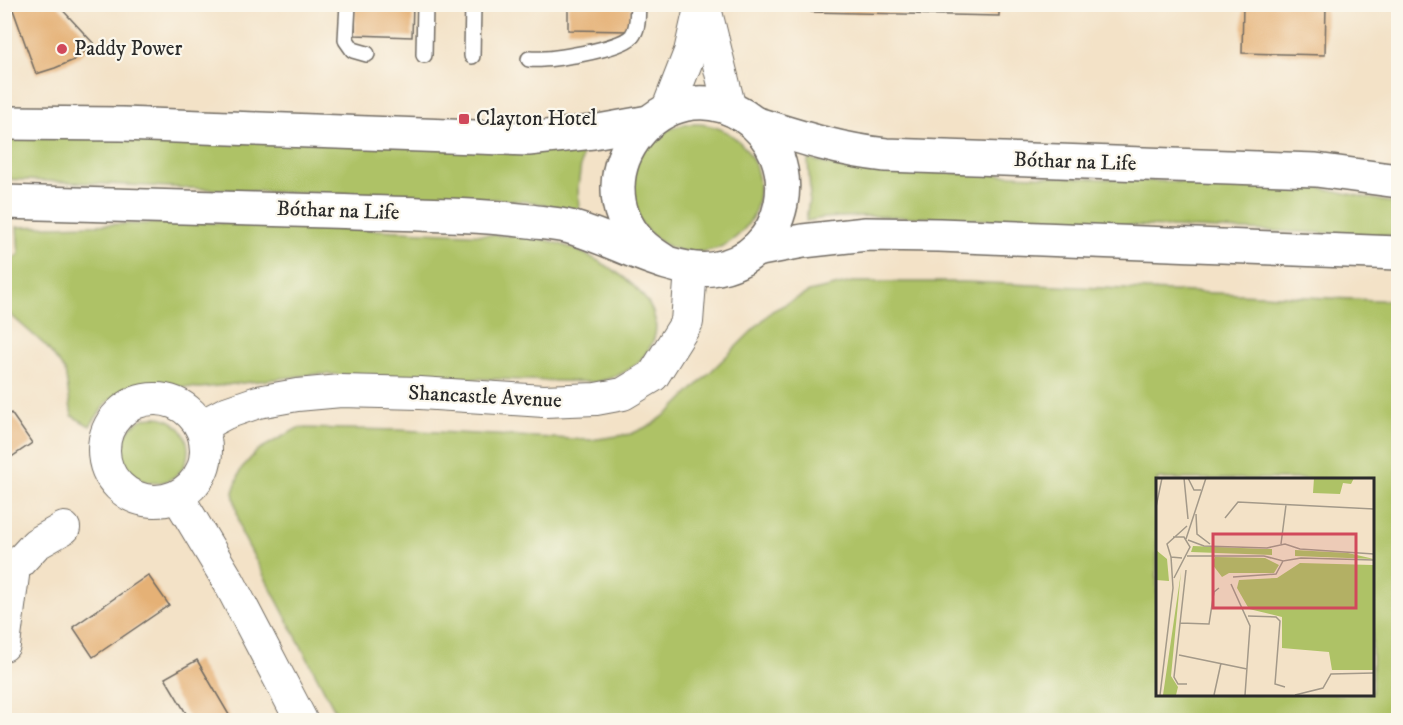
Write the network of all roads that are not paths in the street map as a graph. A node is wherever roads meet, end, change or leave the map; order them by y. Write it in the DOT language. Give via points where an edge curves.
graph roads {
  1 [pos="348,4"];
  2 [pos="425,4"];
  3 [pos="473,4"];
  4 [pos="638,4"];
  5 [pos="702,4"];
  6 [pos="368,54"];
  7 [pos="424,55"];
  8 [pos="472,56"];
  9 [pos="529,59"];
  10 [pos="4,108"];
  11 [pos="658,116"];
  12 [pos="742,116"];
  13 [pos="4,123"];
  14 [pos="122,124"];
  15 [pos="1398,181"];
  16 [pos="4,202"];
  17 [pos="754,250"];
  18 [pos="1398,253"];
  19 [pos="678,265"];
  20 [pos="201,426"];
  21 [pos="178,496"];
  22 [pos="64,528"];
  23 [pos="4,645"];
  24 [pos="301,720"];
  1 -- 6 [label="lane" via="346,40 353,50"];
  2 -- 7 [label="lane"];
  3 -- 8 [label="lane"];
  4 -- 9 [label="lane" via="637,27 621,44 545,60"];
  5 -- 11 [label="street" via="690,52"];
  5 -- 12 [label="street"];
  10 -- 14 [label="street"];
  11 -- 12 [label="street, Bóthar na Life" via="688,104 709,104"];
  11 -- 14 [label="street, Bóthar na Life" via="593,132 528,140"];
  11 -- 19 [label="street" via="634,137 623,158 618,180 619,204 627,226 641,245"];
  12 -- 15 [label="street, Bóthar na Life" via="822,145 886,155 1316,170"];
  12 -- 17 [label="street, Bóthar na Life" via="770,141 781,164 784,187 780,212 770,233"];
  13 -- 14 [label="street, Bóthar na Life"];
  16 -- 19 [label="street, Bóthar na Life" via="496,218 569,227"];
  17 -- 18 [label="street, Bóthar na Life" via="866,234"];
  17 -- 19 [label="street, Bóthar na Life" via="736,262 714,269"];
  19 -- 20 [label="street, Shancastle Avenue" via="687,322 653,376 623,394 544,401 341,391 258,402"];
  20 -- 21 [label="street" via="206,442 201,474 192,487"];
  20 -- 21 [label="street" via="177,404 145,399 116,415 107,429 104,461 120,489 148,502"];
  21 -- 24 [label="street"];
  22 -- 23 [label="street" via="36,544 14,568"];
}
